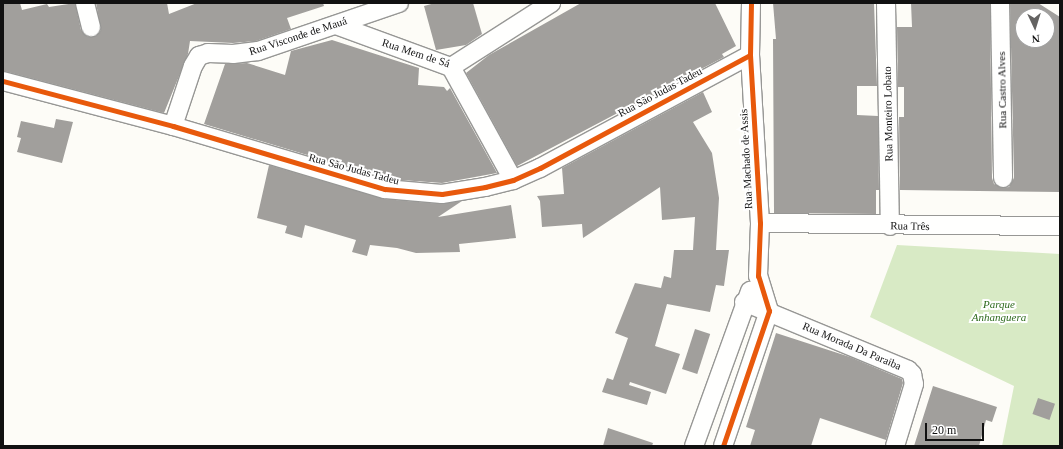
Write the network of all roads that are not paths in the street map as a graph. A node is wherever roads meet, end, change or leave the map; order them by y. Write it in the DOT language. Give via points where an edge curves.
graph roads {
  1 [pos="85,3"];
  2 [pos="399,3"];
  3 [pos="551,3"];
  4 [pos="751,3"];
  5 [pos="886,3"];
  6 [pos="1000,3"];
  7 [pos="336,25"];
  8 [pos="91,27"];
  9 [pos="750,55"];
  10 [pos="451,67"];
  11 [pos="3,81"];
  12 [pos="173,126"];
  13 [pos="1003,178"];
  14 [pos="513,180"];
  15 [pos="760,223"];
  16 [pos="890,226"];
  17 [pos="1060,226"];
  18 [pos="758,276"];
  19 [pos="744,302"];
  20 [pos="769,311"];
  21 [pos="694,446"];
  22 [pos="723,446"];
  23 [pos="895,446"];
  1 -- 8 [label="street"];
  2 -- 7 [label="street, Rua Visconde de Mauá"];
  3 -- 10 [label="street, Rua Mem de Sá"];
  4 -- 9 [label="street, Rua Machado de Assis"];
  5 -- 16 [label="street, Rua Monteiro Lobato"];
  6 -- 13 [label="street, Rua Castro Alves"];
  7 -- 10 [label="street, Rua Mem de Sá"];
  7 -- 12 [label="street, Rua Visconde de Mauá" via="258,51 208,53 199,56 193,66"];
  9 -- 14 [label="street, Rua São Judas Tadeu" via="552,162"];
  9 -- 15 [label="street, Rua Machado de Assis"];
  10 -- 14 [label="street"];
  11 -- 12 [label="street, Rua São Judas Tadeu"];
  12 -- 14 [label="street, Rua São Judas Tadeu" via="397,192 442,194"];
  15 -- 16 [label="street, Rua Três"];
  15 -- 18 [label="street, Rua Machado de Assis"];
  16 -- 17 [label="street, Rua Três"];
  18 -- 19 [label="street, Rua Machado de Assis"];
  18 -- 20 [label="street, Rua Machado de Assis"];
  19 -- 20 [label="street, Rua Morada Da Paraiba"];
  19 -- 21 [label="street, Rua Machado de Assis"];
  20 -- 22 [label="street"];
  20 -- 23 [label="street, Rua Morada Da Paraiba" via="908,370 912,374 914,384"];
}
